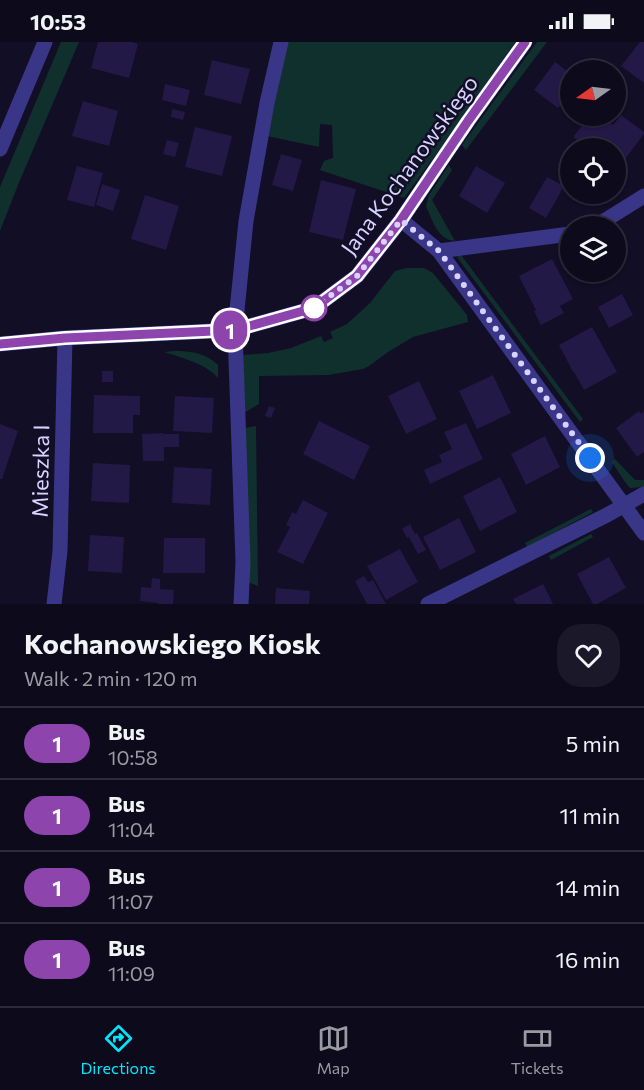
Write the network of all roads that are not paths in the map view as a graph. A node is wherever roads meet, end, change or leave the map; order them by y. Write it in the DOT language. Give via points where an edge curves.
graph roads {
  1 [pos="45,42"];
  2 [pos="281,42"];
  3 [pos="525,42"];
  4 [pos="0,149"];
  5 [pos="644,196"];
  6 [pos="612,216"];
  7 [pos="401,220"];
  8 [pos="560,235"];
  9 [pos="439,251"];
  10 [pos="235,330"];
  11 [pos="65,338"];
  12 [pos="0,344"];
  13 [pos="644,494"];
  14 [pos="625,506"];
  15 [pos="644,534"];
  16 [pos="54,604"];
  17 [pos="241,604"];
  18 [pos="428,604"];
  1 -- 4 [label="street"];
  2 -- 10 [label="street" via="246,220"];
  3 -- 7 [label="street, Jana Kochanowskiego"];
  5 -- 6 [label="street"];
  7 -- 9 [label="street"];
  7 -- 10 [label="street, Jana Kochanowskiego" via="357,276 314,308"];
  8 -- 9 [label="street"];
  9 -- 14 [label="street"];
  10 -- 11 [label="street, Jana Kochanowskiego"];
  10 -- 17 [label="street"];
  11 -- 12 [label="street, Jana Kochanowskiego"];
  11 -- 16 [label="street, Mieszka I" via="60,551"];
  13 -- 14 [label="street"];
  14 -- 15 [label="street"];
  14 -- 18 [label="street"];
}
